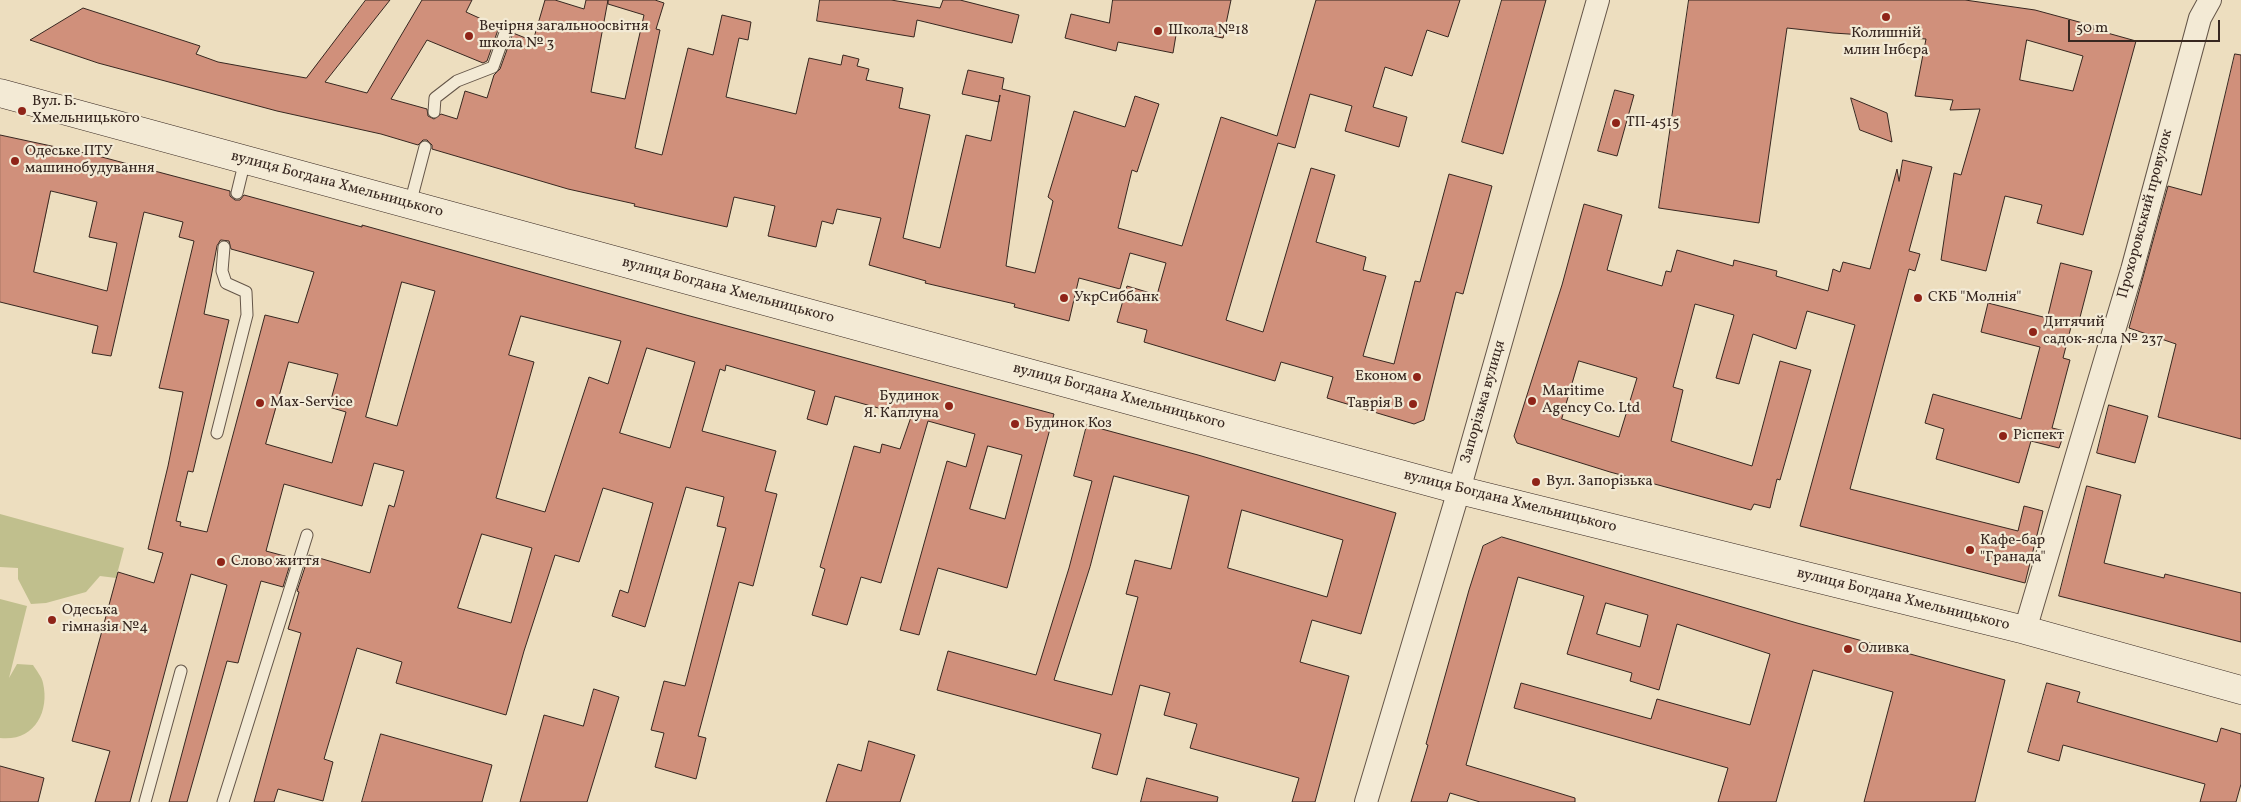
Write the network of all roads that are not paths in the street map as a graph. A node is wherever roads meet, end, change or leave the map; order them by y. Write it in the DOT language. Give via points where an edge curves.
graph roads {
  1 [pos="1598,0"];
  2 [pos="2210,0"];
  3 [pos="506,30"];
  4 [pos="0,93"];
  5 [pos="434,112"];
  6 [pos="425,147"];
  7 [pos="245,160"];
  8 [pos="237,193"];
  9 [pos="410,204"];
  10 [pos="224,247"];
  11 [pos="217,433"];
  12 [pos="1459,490"];
  13 [pos="307,535"];
  14 [pos="2026,630"];
  15 [pos="181,671"];
  16 [pos="2241,690"];
  17 [pos="145,802"];
  18 [pos="223,802"];
  19 [pos="1366,802"];
  1 -- 12 [label="street, Запорізька вулиця"];
  2 -- 14 [label="street, Прохоровський провулок" via="2200,18 2132,270"];
  3 -- 5 [label="lane" via="493,67 457,81 435,98"];
  4 -- 7 [label="main road, вулиця Богдана Хмельницького"];
  6 -- 9 [label="lane"];
  7 -- 8 [label="lane"];
  7 -- 9 [label="main road, вулиця Богдана Хмельницького"];
  9 -- 12 [label="main road, вулиця Богдана Хмельницького"];
  10 -- 11 [label="lane" via="222,271 226,283 246,292 247,315"];
  12 -- 14 [label="main road, вулиця Богдана Хмельницького"];
  12 -- 19 [label="street, Запорізька вулиця"];
  13 -- 18 [label="lane"];
  14 -- 16 [label="main road, вулиця Богдана Хмельницького"];
  15 -- 17 [label="lane"];
}
